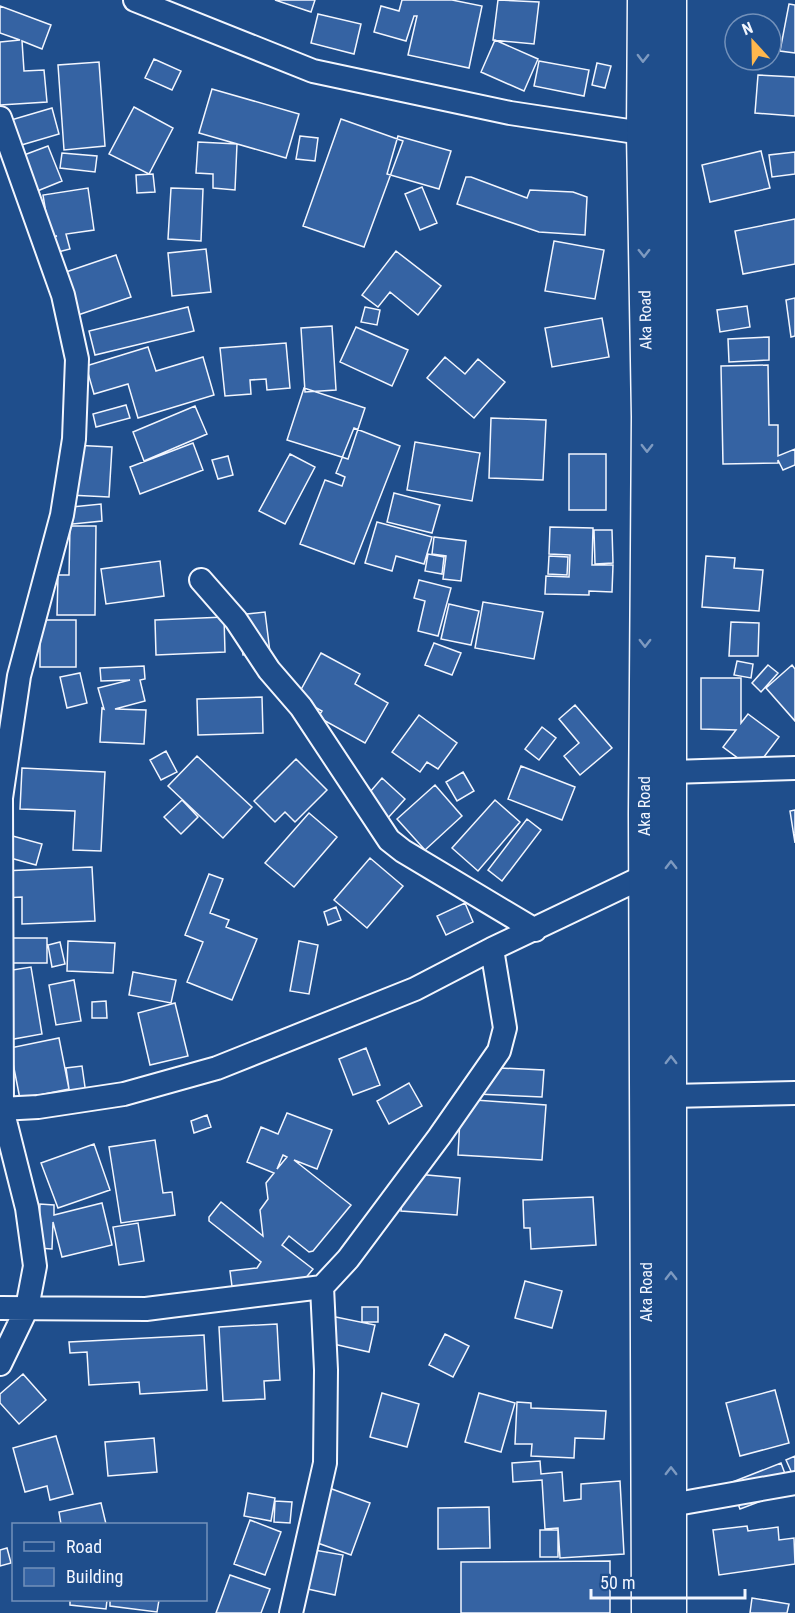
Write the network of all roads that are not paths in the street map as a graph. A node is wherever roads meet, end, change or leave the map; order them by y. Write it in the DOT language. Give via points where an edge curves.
graph roads {
  1 [pos="135,0"];
  2 [pos="648,2"];
  3 [pos="0,118"];
  4 [pos="656,134"];
  5 [pos="201,580"];
  6 [pos="795,768"];
  7 [pos="672,772"];
  8 [pos="645,876"];
  9 [pos="535,930"];
  10 [pos="492,949"];
  11 [pos="795,1093"];
  12 [pos="672,1096"];
  13 [pos="1,1109"];
  14 [pos="322,1287"];
  15 [pos="0,1308"];
  16 [pos="27,1308"];
  17 [pos="0,1365"];
  18 [pos="795,1483"];
  19 [pos="671,1505"];
  20 [pos="291,1613"];
  21 [pos="647,1613"];
  22 [pos="671,1613"];
  1 -- 4 [label="street" via="313,71 510,112"];
  2 -- 4 [label="main road, Aka Road"];
  3 -- 13 [label="street" via="63,295 77,359 74,439 62,515 19,676 1,798"];
  4 -- 7 [label="main road, Aka Road"];
  4 -- 8 [label="main road, Aka Road, one-way" via="647,417"];
  5 -- 9 [label="street" via="301,707 388,840"];
  6 -- 7 [label="street"];
  12 -- 7 [label="main road, Aka Road, one-way"];
  8 -- 9 [label="street"];
  8 -- 21 [label="main road, Aka Road"];
  9 -- 10 [label="street"];
  10 -- 13 [label="street" via="415,988 217,1068 124,1094"];
  10 -- 14 [label="street" via="505,1028 499,1051 348,1259"];
  11 -- 12 [label="street"];
  19 -- 12 [label="main road, Aka Road, one-way"];
  13 -- 16 [label="street" via="27,1208 34,1266"];
  14 -- 16 [label="street" via="146,1309"];
  14 -- 20 [label="street" via="325,1463"];
  15 -- 16 [label="street"];
  16 -- 17 [label="street"];
  18 -- 19 [label="street"];
  19 -- 22 [label="main road, Aka Road"];
}
